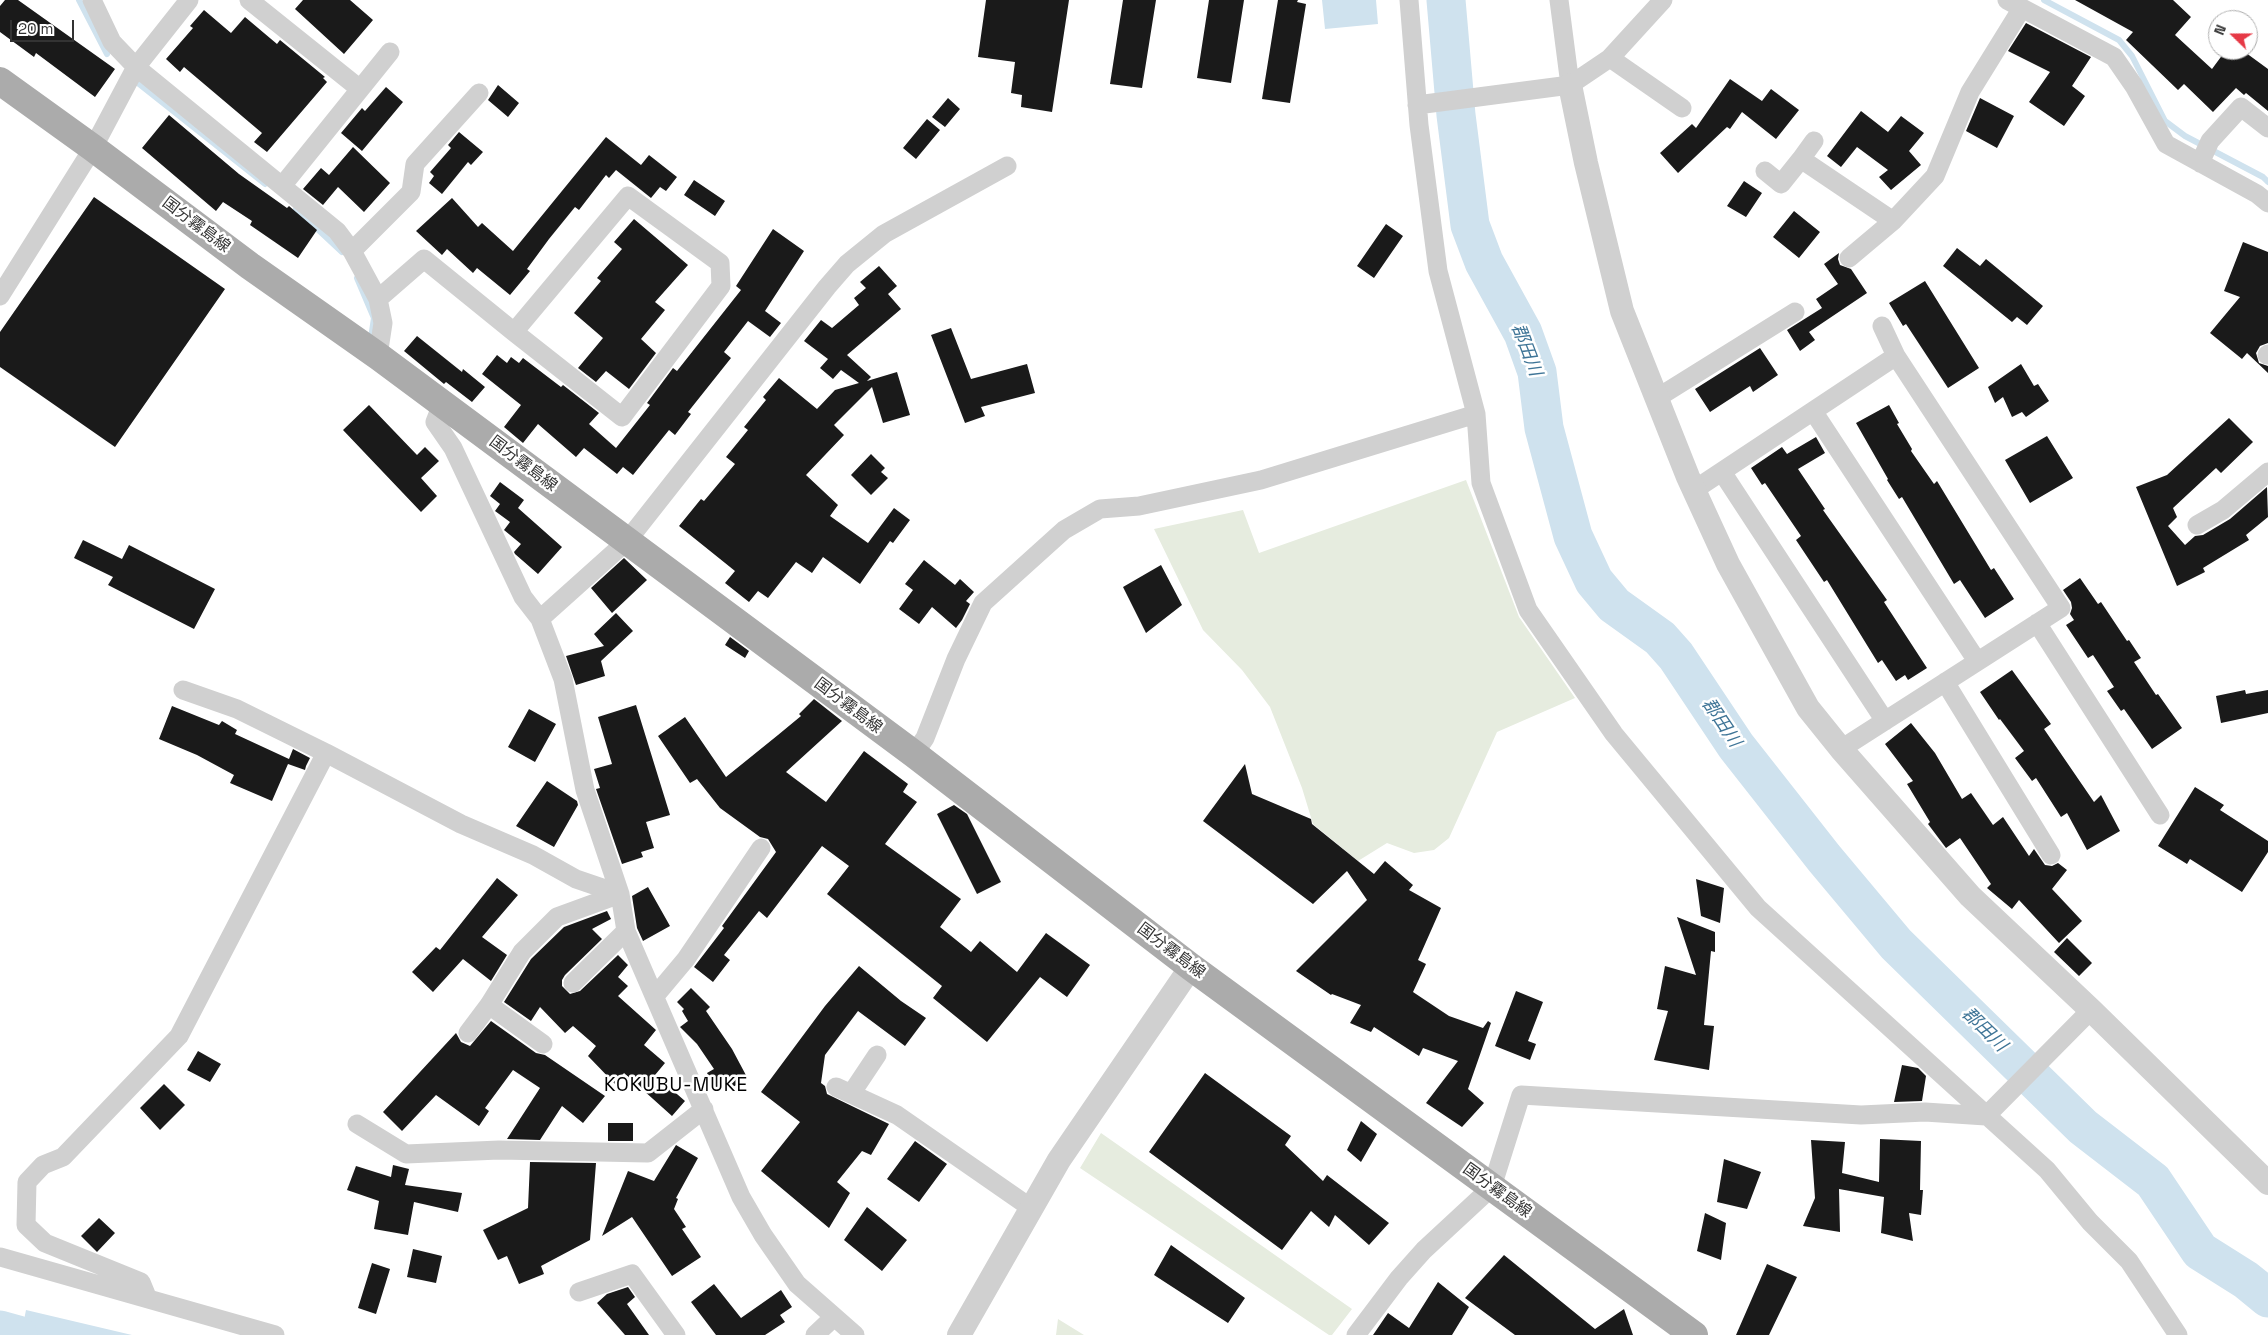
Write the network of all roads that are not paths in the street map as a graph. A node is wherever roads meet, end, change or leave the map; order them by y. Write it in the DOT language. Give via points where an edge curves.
graph roads {
  1 [pos="92,0"];
  2 [pos="189,0"];
  3 [pos="249,0"];
  4 [pos="1409,0"];
  5 [pos="1559,0"];
  6 [pos="1663,0"];
  7 [pos="2014,4"];
  8 [pos="390,52"];
  9 [pos="1610,58"];
  10 [pos="136,67"];
  11 [pos="0,81"];
  12 [pos="1564,86"];
  13 [pos="360,88"];
  14 [pos="479,93"];
  15 [pos="1422,104"];
  16 [pos="1682,108"];
  17 [pos="2268,128"];
  18 [pos="1814,141"];
  19 [pos="93,148"];
  20 [pos="1801,159"];
  21 [pos="2200,161"];
  22 [pos="1007,166"];
  23 [pos="1765,171"];
  24 [pos="282,186"];
  25 [pos="2266,199"];
  26 [pos="1893,221"];
  27 [pos="352,251"];
  28 [pos="1849,258"];
  29 [pos="0,296"];
  30 [pos="378,299"];
  31 [pos="1795,312"];
  32 [pos="1882,326"];
  33 [pos="514,332"];
  34 [pos="378,356"];
  35 [pos="1896,356"];
  36 [pos="1657,398"];
  37 [pos="442,404"];
  38 [pos="1813,411"];
  39 [pos="1476,414"];
  40 [pos="1722,472"];
  41 [pos="2268,472"];
  42 [pos="1694,490"];
  43 [pos="2197,525"];
  44 [pos="627,541"];
  45 [pos="540,619"];
  46 [pos="2037,623"];
  47 [pos="1977,662"];
  48 [pos="1944,682"];
  49 [pos="183,690"];
  50 [pos="1885,720"];
  51 [pos="1841,749"];
  52 [pos="326,753"];
  53 [pos="914,754"];
  54 [pos="2160,815"];
  55 [pos="761,848"];
  56 [pos="2051,855"];
  57 [pos="620,894"];
  58 [pos="626,931"];
  59 [pos="1191,968"];
  60 [pos="573,983"];
  61 [pos="655,996"];
  62 [pos="489,1005"];
  63 [pos="2091,1010"];
  64 [pos="468,1033"];
  65 [pos="543,1044"];
  66 [pos="877,1055"];
  67 [pos="704,1109"];
  68 [pos="1986,1116"];
  69 [pos="357,1124"];
  70 [pos="2268,1184"];
  71 [pos="1492,1187"];
  72 [pos="1031,1208"];
  73 [pos="0,1257"];
  74 [pos="579,1292"];
  75 [pos="148,1299"];
  76 [pos="833,1318"];
  77 [pos="275,1335"];
  78 [pos="676,1335"];
  79 [pos="815,1335"];
  80 [pos="855,1335"];
  81 [pos="960,1335"];
  82 [pos="1356,1335"];
  83 [pos="1694,1335"];
  84 [pos="2178,1335"];
  1 -- 10 [label="street" via="112,42"];
  2 -- 10 [label="street"];
  3 -- 13 [label="street"];
  4 -- 15 [label="street"];
  5 -- 12 [label="street"];
  6 -- 9 [label="street"];
  7 -- 21 [label="street" via="2114,57 2166,144"];
  7 -- 26 [label="street" via="1970,92 1936,176"];
  8 -- 13 [label="street"];
  9 -- 12 [label="street"];
  9 -- 16 [label="street"];
  10 -- 19 [label="street"];
  10 -- 24 [label="street"];
  11 -- 19 [label="main road, 国分霧島線"];
  12 -- 15 [label="street"];
  12 -- 36 [label="street" via="1622,311"];
  13 -- 24 [label="street"];
  14 -- 27 [label="street" via="415,164 412,192"];
  15 -- 39 [label="street" via="1438,271"];
  17 -- 21 [label="street" via="2241,107 2210,141"];
  18 -- 20 [label="street"];
  19 -- 29 [label="street"];
  19 -- 34 [label="main road, 国分霧島線" via="250,266"];
  20 -- 23 [label="street" via="1781,184"];
  20 -- 26 [label="street"];
  21 -- 25 [label="street"];
  22 -- 44 [label="street" via="884,234 847,264"];
  24 -- 27 [label="street" via="337,232"];
  26 -- 28 [label="street"];
  27 -- 30 [label="street"];
  30 -- 33 [label="street" via="424,259"];
  30 -- 34 [label="street" via="383,323"];
  31 -- 36 [label="street"];
  32 -- 35 [label="street"];
  33 -- 33 [label="street" via="622,417 721,286 720,263 628,196"];
  34 -- 37 [label="main road, 国分霧島線"];
  35 -- 38 [label="street"];
  35 -- 46 [label="street" via="2061,608"];
  36 -- 42 [label="street"];
  37 -- 44 [label="main road, 国分霧島線"];
  37 -- 45 [label="street" via="435,422 453,448 523,597"];
  38 -- 40 [label="street"];
  38 -- 47 [label="street"];
  39 -- 53 [label="street" via="1261,480 1139,506 1100,510 1064,530 983,603 956,659 925,738"];
  39 -- 68 [label="street" via="1481,483 1528,610 1614,734 1758,908"];
  40 -- 42 [label="street"];
  40 -- 50 [label="street"];
  41 -- 43 [label="street" via="2223,510"];
  42 -- 51 [label="street" via="1728,564 1808,708"];
  44 -- 45 [label="street"];
  44 -- 53 [label="main road, 国分霧島線"];
  45 -- 57 [label="street" via="563,679 585,790"];
  46 -- 47 [label="street"];
  46 -- 54 [label="street"];
  47 -- 48 [label="street"];
  48 -- 50 [label="street"];
  48 -- 56 [label="street"];
  49 -- 52 [label="street" via="237,709"];
  50 -- 51 [label="street"];
  51 -- 63 [label="street" via="1970,896"];
  52 -- 57 [label="street" via="462,824 533,854 576,879"];
  52 -- 75 [label="street" via="179,1036 63,1157 43,1165 27,1182 26,1225 44,1244 141,1282"];
  53 -- 59 [label="main road, 国分霧島線"];
  55 -- 61 [label="street" via="686,959"];
  57 -- 58 [label="street"];
  57 -- 62 [label="street" via="557,916 522,952"];
  58 -- 60 [label="street"];
  58 -- 61 [label="street"];
  59 -- 71 [label="main road, 国分霧島線"];
  59 -- 72 [label="street" via="1059,1160"];
  61 -- 67 [label="street"];
  62 -- 64 [label="street"];
  62 -- 65 [label="street"];
  63 -- 68 [label="street"];
  63 -- 70 [label="street"];
  66 -- 72 [label="street" via="843,1090 897,1115"];
  67 -- 69 [label="street" via="648,1153 499,1150 406,1154"];
  67 -- 76 [label="street" via="741,1197 762,1235 797,1284"];
  68 -- 71 [label="street" via="1925,1112 1861,1115 1521,1095"];
  68 -- 84 [label="street" via="2047,1170 2090,1222 2129,1261"];
  71 -- 82 [label="street" via="1424,1250"];
  71 -- 83 [label="main road, 国分霧島線"];
  72 -- 81 [label="street"];
  73 -- 75 [label="street"];
  74 -- 78 [label="street" via="632,1274"];
  75 -- 77 [label="street"];
  76 -- 79 [label="street"];
  76 -- 80 [label="street"];
}
